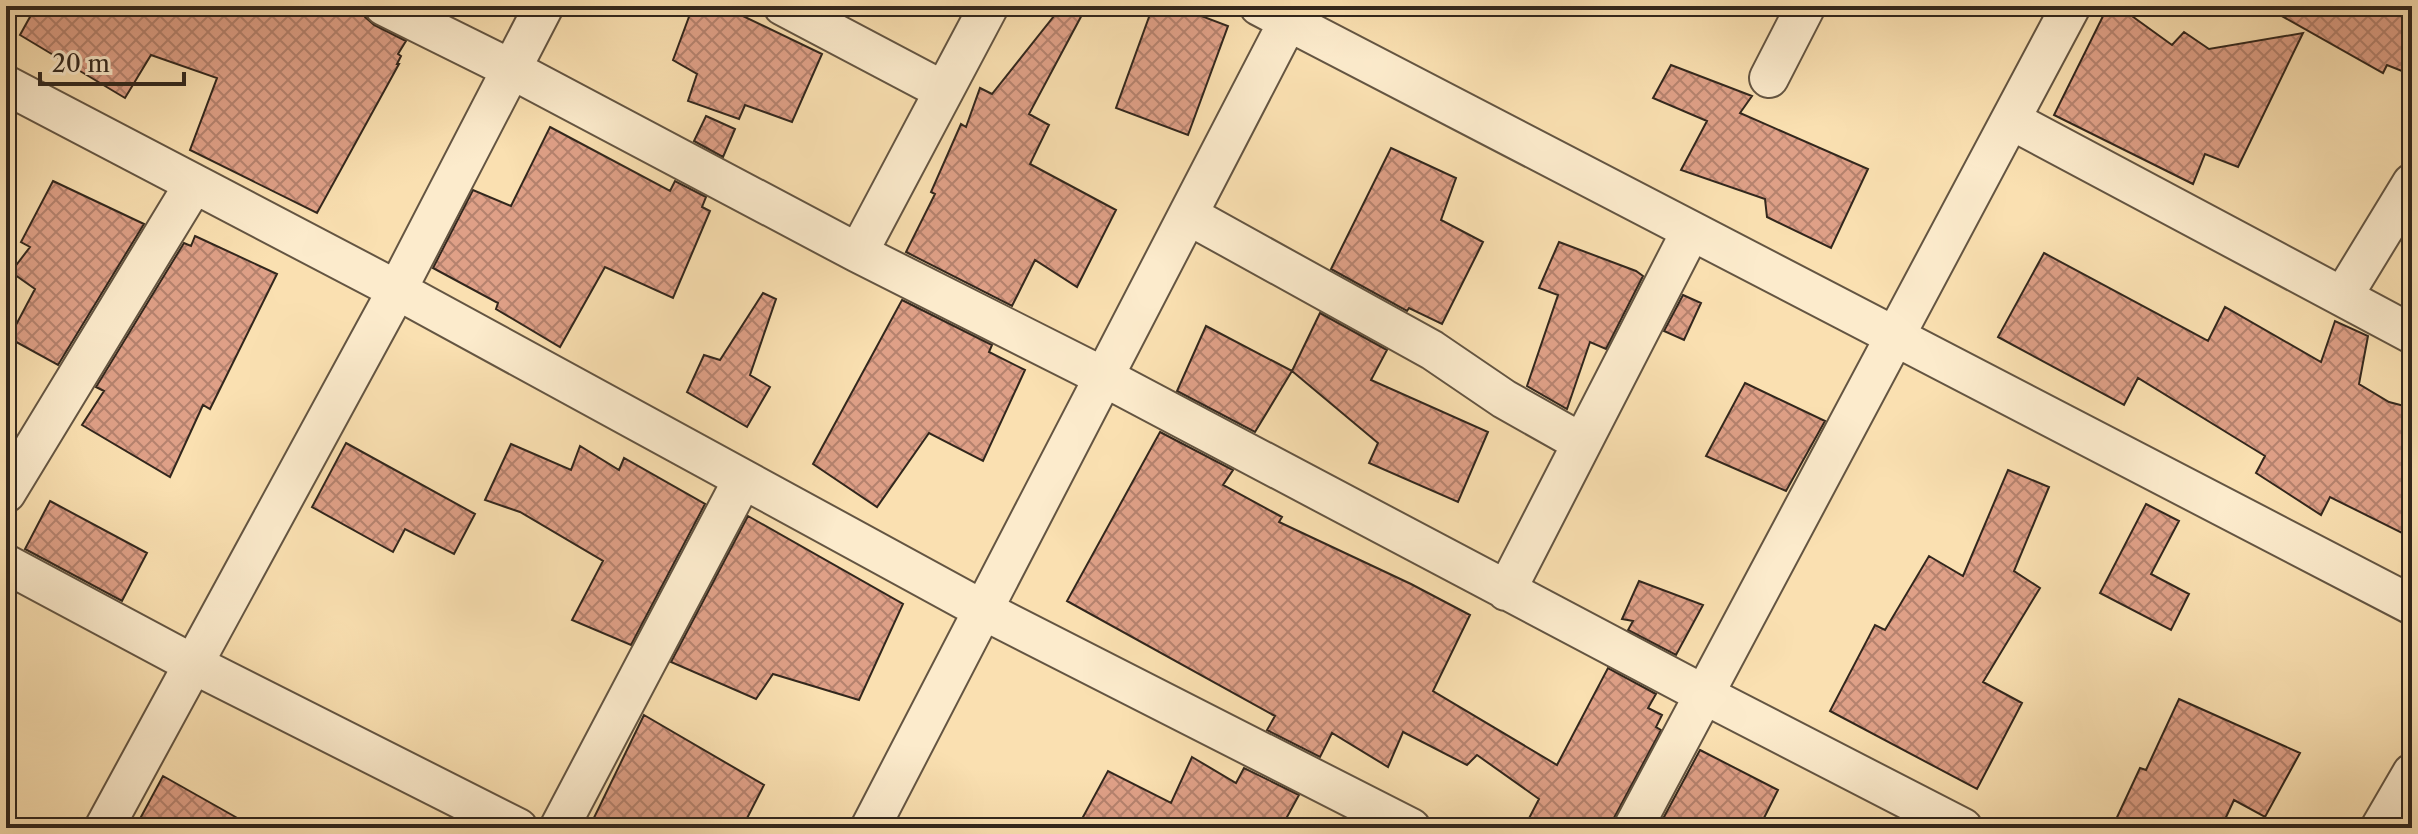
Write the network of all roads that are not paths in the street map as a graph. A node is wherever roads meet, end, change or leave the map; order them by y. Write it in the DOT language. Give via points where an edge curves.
graph roads {
  1 [pos="384,6"];
  2 [pos="544,6"];
  3 [pos="783,6"];
  4 [pos="989,6"];
  5 [pos="1806,6"];
  6 [pos="2071,6"];
  7 [pos="1281,11"];
  8 [pos="511,69"];
  9 [pos="1769,78"];
  10 [pos="6,85"];
  11 [pos="944,91"];
  12 [pos="2011,120"];
  13 [pos="2412,183"];
  14 [pos="194,184"];
  15 [pos="1188,215"];
  16 [pos="1691,231"];
  17 [pos="858,253"];
  18 [pos="397,290"];
  19 [pos="2343,296"];
  20 [pos="2412,334"];
  21 [pos="1897,337"];
  22 [pos="1104,377"];
  23 [pos="1582,443"];
  24 [pos="743,479"];
  25 [pos="6,493"];
  26 [pos="6,564"];
  27 [pos="1506,591"];
  28 [pos="2412,605"];
  29 [pos="983,610"];
  30 [pos="193,664"];
  31 [pos="1705,695"];
  32 [pos="2412,773"];
  33 [pos="104,828"];
  34 [pos="518,828"];
  35 [pos="559,828"];
  36 [pos="870,828"];
  37 [pos="1411,828"];
  38 [pos="1633,828"];
  39 [pos="1963,828"];
  40 [pos="2380,828"];
  1 -- 8 [label="street"];
  2 -- 8 [label="street"];
  3 -- 11 [label="street"];
  4 -- 11 [label="street"];
  5 -- 9 [label="street"];
  6 -- 12 [label="street"];
  7 -- 15 [label="street"];
  7 -- 16 [label="street"];
  8 -- 17 [label="street"];
  8 -- 18 [label="street"];
  10 -- 14 [label="street"];
  11 -- 17 [label="street"];
  12 -- 19 [label="street"];
  12 -- 21 [label="street"];
  13 -- 19 [label="street"];
  14 -- 18 [label="street"];
  14 -- 25 [label="street"];
  15 -- 22 [label="street"];
  15 -- 23 [label="street" via="1432,350"];
  16 -- 21 [label="street"];
  16 -- 23 [label="street"];
  17 -- 22 [label="street"];
  18 -- 24 [label="street"];
  18 -- 30 [label="street"];
  19 -- 20 [label="street"];
  21 -- 28 [label="street"];
  21 -- 31 [label="street"];
  22 -- 27 [label="street"];
  22 -- 29 [label="street"];
  23 -- 27 [label="street"];
  24 -- 29 [label="street"];
  24 -- 35 [label="street"];
  26 -- 30 [label="street"];
  27 -- 31 [label="street"];
  29 -- 36 [label="street"];
  29 -- 37 [label="street"];
  30 -- 33 [label="street"];
  30 -- 34 [label="street"];
  31 -- 38 [label="street"];
  31 -- 39 [label="street"];
  32 -- 40 [label="street"];
}
